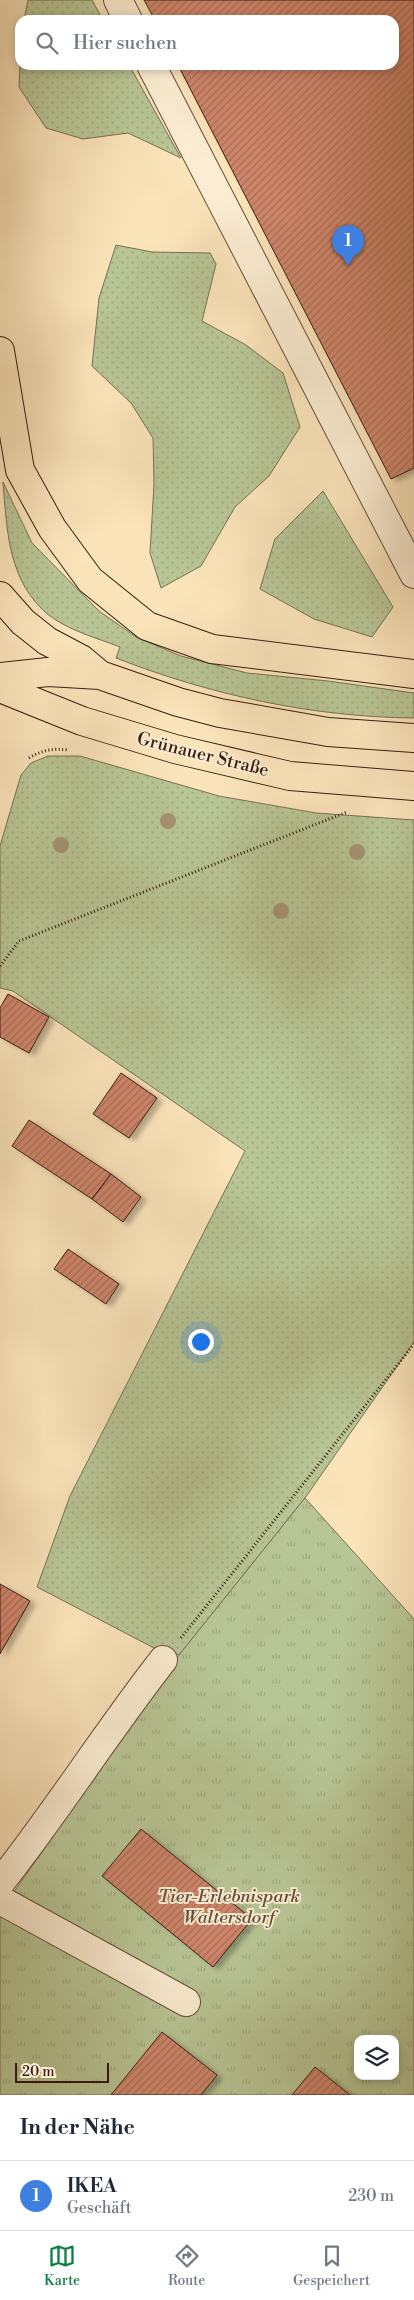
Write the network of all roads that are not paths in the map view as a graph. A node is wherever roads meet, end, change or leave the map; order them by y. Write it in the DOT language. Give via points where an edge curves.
graph roads {
  1 [pos="118,0"];
  2 [pos="126,15"];
  3 [pos="154,70"];
  4 [pos="0,351"];
  5 [pos="414,574"];
  6 [pos="0,596"];
  7 [pos="414,674"];
  8 [pos="100,675"];
  9 [pos="0,677"];
  10 [pos="0,688"];
  11 [pos="414,738"];
  12 [pos="414,786"];
  13 [pos="163,1660"];
  14 [pos="0,1884"];
  15 [pos="0,1900"];
  16 [pos="186,2002"];
  1 -- 2 [label="lane"];
  3 -- 5 [label="lane"];
  4 -- 7 [label="main road" via="20,470 52,528 90,580 147,626 212,649"];
  6 -- 8 [label="main road" via="23,622 47,641 82,659"];
  8 -- 9 [label="main road" via="48,672"];
  8 -- 11 [label="main road" via="220,713 328,732"];
  10 -- 12 [label="main road, Grünauer Straße" via="82,721 175,749 290,776"];
  13 -- 14 [label="lane"];
  15 -- 16 [label="lane"];
}
